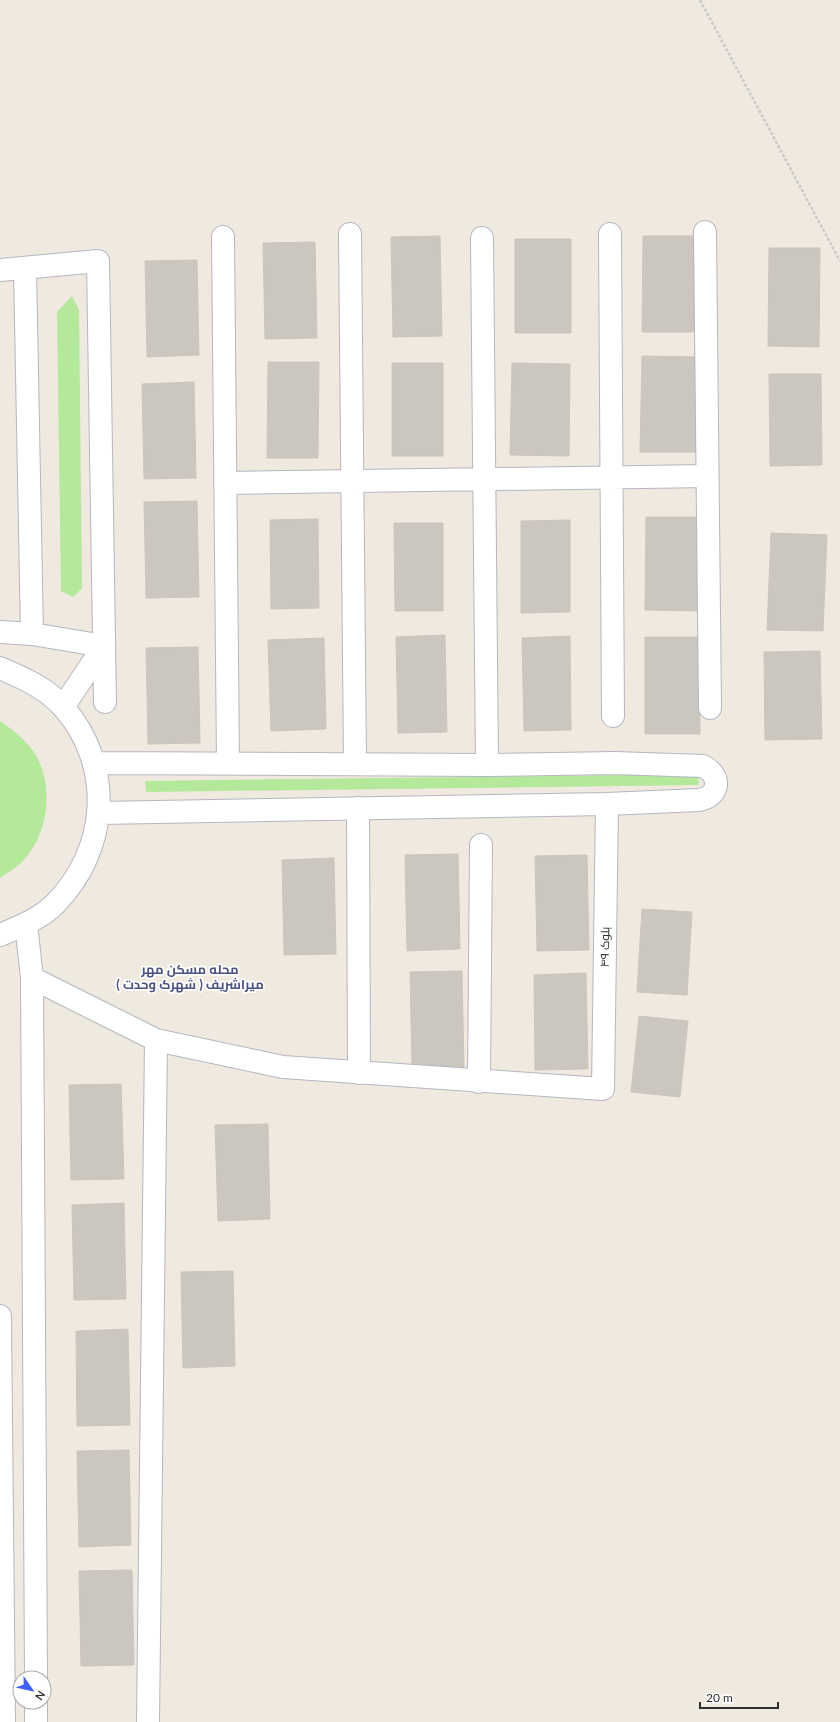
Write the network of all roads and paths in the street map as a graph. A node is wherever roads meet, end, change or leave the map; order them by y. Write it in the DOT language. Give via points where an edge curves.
graph roads {
  1 [pos="700,0"];
  2 [pos="705,232"];
  3 [pos="350,234"];
  4 [pos="610,234"];
  5 [pos="223,237"];
  6 [pos="482,238"];
  7 [pos="840,261"];
  8 [pos="25,268"];
  9 [pos="0,270"];
  10 [pos="707,476"];
  11 [pos="612,478"];
  12 [pos="484,479"];
  13 [pos="353,481"];
  14 [pos="225,483"];
  15 [pos="0,632"];
  16 [pos="32,634"];
  17 [pos="104,646"];
  18 [pos="0,668"];
  19 [pos="105,702"];
  20 [pos="63,707"];
  21 [pos="710,708"];
  22 [pos="613,716"];
  23 [pos="94,763"];
  24 [pos="228,763"];
  25 [pos="355,763"];
  26 [pos="487,765"];
  27 [pos="607,804"];
  28 [pos="358,808"];
  29 [pos="99,812"];
  30 [pos="481,845"];
  31 [pos="26,924"];
  32 [pos="0,935"];
  33 [pos="32,978"];
  34 [pos="156,1040"];
  35 [pos="359,1073"];
  36 [pos="479,1082"];
  37 [pos="0,1316"];
  38 [pos="36,1670"];
  39 [pos="36,1710"];
  40 [pos="4,1722"];
  41 [pos="36,1722"];
  42 [pos="148,1722"];
  1 -- 7 [label="path"];
  2 -- 10 [label="street"];
  3 -- 13 [label="street"];
  4 -- 11 [label="street"];
  5 -- 14 [label="street"];
  6 -- 12 [label="street"];
  8 -- 9 [label="street"];
  8 -- 16 [label="street"];
  8 -- 17 [label="street" via="98,261"];
  10 -- 11 [label="street"];
  10 -- 21 [label="street"];
  11 -- 12 [label="street"];
  11 -- 22 [label="street"];
  12 -- 13 [label="street"];
  12 -- 26 [label="street"];
  13 -- 14 [label="street"];
  13 -- 25 [label="street"];
  14 -- 24 [label="street"];
  15 -- 16 [label="street"];
  16 -- 17 [label="street"];
  17 -- 19 [label="street"];
  17 -- 20 [label="street"];
  18 -- 20 [label="street" via="34,683"];
  20 -- 23 [label="street" via="82,733"];
  23 -- 24 [label="street"];
  23 -- 29 [label="street" via="99,788"];
  24 -- 25 [label="street"];
  25 -- 26 [label="street"];
  26 -- 27 [label="street" via="615,763 703,766 714,774 715,788 706,799"];
  27 -- 28 [label="street"];
  27 -- 36 [label="street, بلوک ۴۹" via="603,1089"];
  28 -- 29 [label="street"];
  28 -- 35 [label="street"];
  29 -- 31 [label="street" via="92,846 77,878 54,904"];
  30 -- 36 [label="street"];
  31 -- 32 [label="street"];
  31 -- 33 [label="street"];
  33 -- 34 [label="street"];
  33 -- 38 [label="street"];
  34 -- 35 [label="street" via="284,1067"];
  34 -- 42 [label="street"];
  35 -- 36 [label="street"];
  37 -- 40 [label="street"];
  39 -- 41 [label="street"];
}
